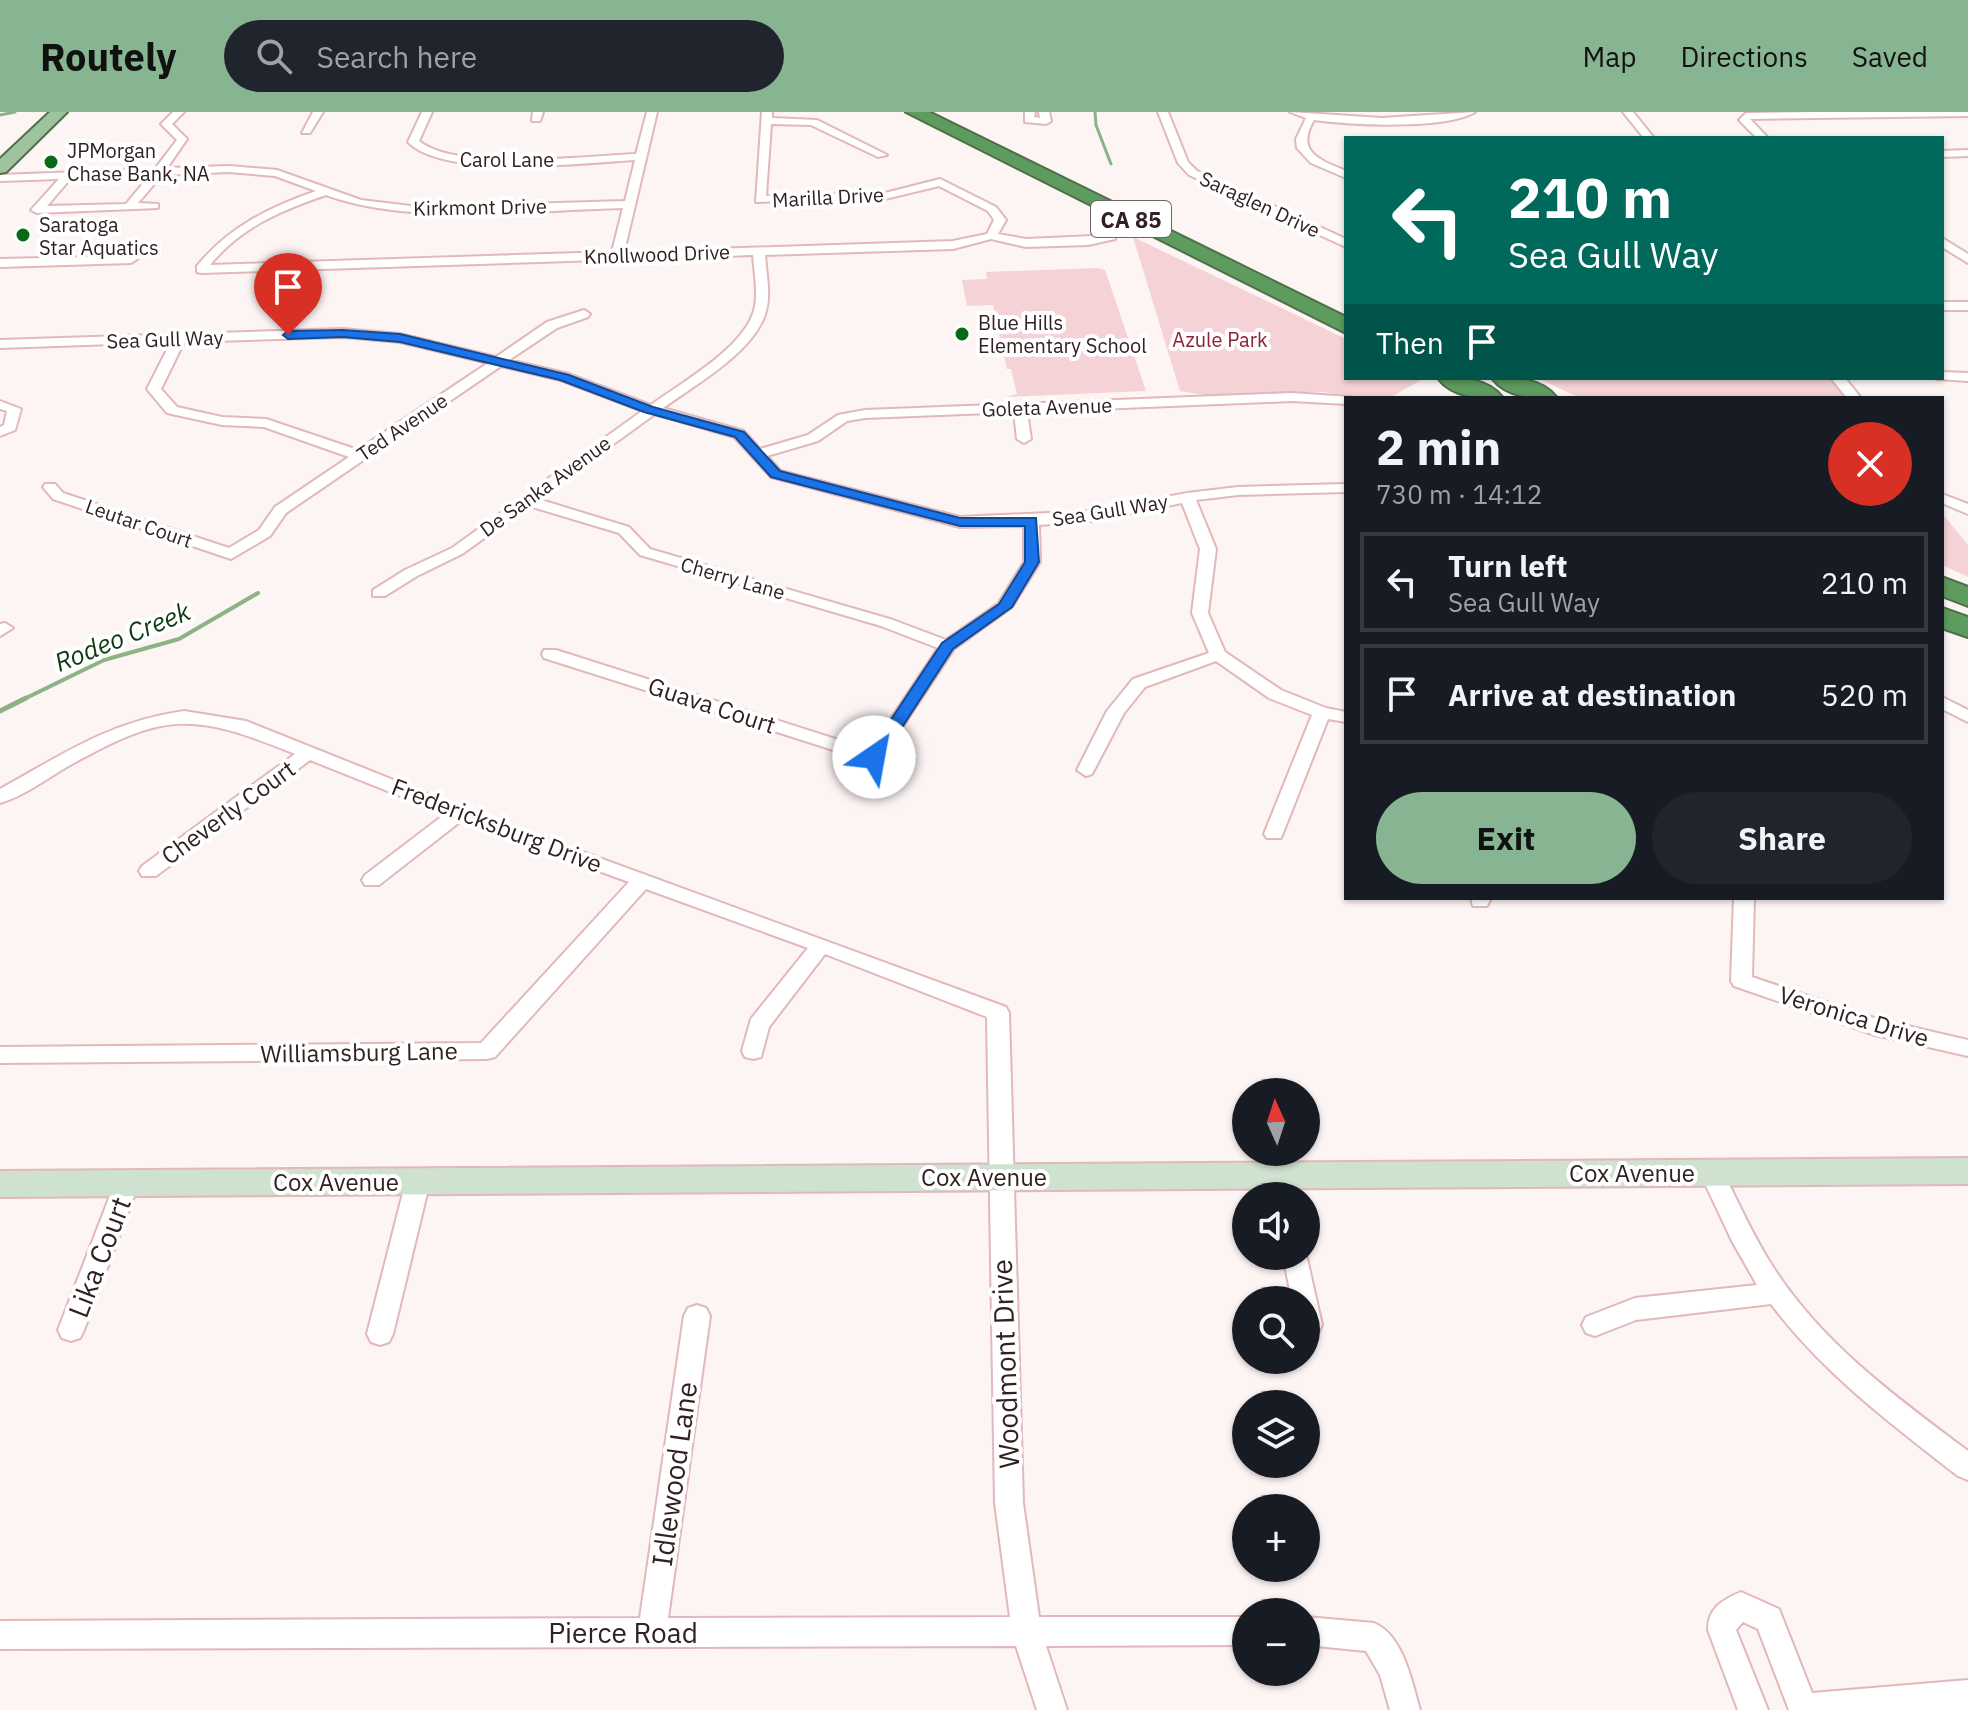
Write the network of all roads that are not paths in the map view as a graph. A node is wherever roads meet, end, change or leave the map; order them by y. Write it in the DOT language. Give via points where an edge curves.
graph roads {
  1 [pos="42,112"];
  2 [pos="59,112"];
  3 [pos="179,112"];
  4 [pos="318,112"];
  5 [pos="427,112"];
  6 [pos="652,112"];
  7 [pos="915,112"];
  8 [pos="955,112"];
  9 [pos="1030,112"];
  10 [pos="1044,112"];
  11 [pos="1163,112"];
  12 [pos="1295,112"];
  13 [pos="1470,112"];
  14 [pos="1628,112"];
  15 [pos="1968,113"];
  16 [pos="767,117"];
  17 [pos="1311,117"];
  18 [pos="306,131"];
  19 [pos="1647,136"];
  20 [pos="1761,136"];
  21 [pos="0,152"];
  22 [pos="1968,153"];
  23 [pos="1944,154"];
  24 [pos="882,155"];
  25 [pos="641,157"];
  26 [pos="1317,162"];
  27 [pos="1344,162"];
  28 [pos="0,168"];
  29 [pos="158,172"];
  30 [pos="1344,174"];
  31 [pos="67,177"];
  32 [pos="0,178"];
  33 [pos="324,192"];
  34 [pos="629,204"];
  35 [pos="154,206"];
  36 [pos="129,207"];
  37 [pos="991,236"];
  38 [pos="1111,237"];
  39 [pos="1220,241"];
  40 [pos="1344,242"];
  41 [pos="1944,245"];
  42 [pos="1968,246"];
  43 [pos="759,251"];
  44 [pos="617,256"];
  45 [pos="131,259"];
  46 [pos="1968,259"];
  47 [pos="0,263"];
  48 [pos="1944,306"];
  49 [pos="1968,306"];
  50 [pos="584,314"];
  51 [pos="1344,325"];
  52 [pos="180,338"];
  53 [pos="0,344"];
  54 [pos="498,361"];
  55 [pos="1944,376"];
  56 [pos="1968,377"];
  57 [pos="1454,380"];
  58 [pos="1508,380"];
  59 [pos="1840,380"];
  60 [pos="1487,396"];
  61 [pos="1541,396"];
  62 [pos="1852,396"];
  63 [pos="1344,400"];
  64 [pos="0,405"];
  65 [pos="1020,408"];
  66 [pos="649,409"];
  67 [pos="0,432"];
  68 [pos="1024,439"];
  69 [pos="757,454"];
  70 [pos="360,456"];
  71 [pos="50,487"];
  72 [pos="1344,488"];
  73 [pos="1187,497"];
  74 [pos="1944,499"];
  75 [pos="524,500"];
  76 [pos="1968,509"];
  77 [pos="1031,521"];
  78 [pos="231,554"];
  79 [pos="1944,587"];
  80 [pos="379,593"];
  81 [pos="1968,597"];
  82 [pos="1944,618"];
  83 [pos="1968,628"];
  84 [pos="948,646"];
  85 [pos="550,654"];
  86 [pos="1218,655"];
  87 [pos="1944,703"];
  88 [pos="1322,713"];
  89 [pos="1344,717"];
  90 [pos="1968,717"];
  91 [pos="308,753"];
  92 [pos="1086,770"];
  93 [pos="0,797"];
  94 [pos="459,813"];
  95 [pos="1274,834"];
  96 [pos="149,871"];
  97 [pos="372,880"];
  98 [pos="643,880"];
  99 [pos="1744,900"];
  100 [pos="821,945"];
  101 [pos="998,1013"];
  102 [pos="1968,1048"];
  103 [pos="753,1051"];
  104 [pos="0,1055"];
  105 [pos="1968,1171"];
  106 [pos="1712,1173"];
  107 [pos="1278,1174"];
  108 [pos="1000,1177"];
  109 [pos="418,1181"];
  110 [pos="127,1183"];
  111 [pos="0,1184"];
  112 [pos="1776,1293"];
  113 [pos="697,1316"];
  114 [pos="1595,1325"];
  115 [pos="71,1330"];
  116 [pos="380,1334"];
  117 [pos="1968,1467"];
  118 [pos="1026,1631"];
  119 [pos="1232,1631"];
  120 [pos="652,1632"];
  121 [pos="1320,1632"];
  122 [pos="0,1635"];
  123 [pos="1968,1695"];
  124 [pos="1804,1709"];
  125 [pos="1052,1710"];
  126 [pos="1405,1710"];
  127 [pos="1753,1710"];
  1 -- 21 [label="main road"];
  2 -- 28 [label="main road"];
  3 -- 29 [label="street" via="166,124 182,139 180,146"];
  4 -- 18 [label="street"];
  5 -- 25 [label="street, Carol Lane" via="413,142 430,156 483,162"];
  6 -- 25 [label="street"];
  7 -- 51 [label="highway, CA 85"];
  8 -- 39 [label="highway, CA 85"];
  9 -- 10 [label="street" via="1029,120 1036,122 1046,121"];
  11 -- 40 [label="street, Saraglen Drive" via="1183,163 1193,173"];
  12 -- 17 [label="street"];
  13 -- 17 [label="street" via="1425,119"];
  14 -- 19 [label="street"];
  15 -- 20 [label="street" via="1746,116"];
  16 -- 24 [label="street" via="813,122"];
  16 -- 37 [label="street, Marilla Drive" via="760,200 885,196 940,182 992,209 1000,220"];
  17 -- 26 [label="street" via="1299,137"];
  22 -- 23 [label="street"];
  25 -- 34 [label="street"];
  26 -- 27 [label="street"];
  26 -- 30 [label="street"];
  29 -- 31 [label="street, Kirkmont Drive"];
  29 -- 33 [label="street, Kirkmont Drive" via="277,173"];
  29 -- 36 [label="street"];
  31 -- 32 [label="street, Kirkmont Drive"];
  31 -- 36 [label="street" via="37,210"];
  33 -- 34 [label="street, Kirkmont Drive" via="359,203 419,210"];
  33 -- 44 [label="street, Knollwood Drive" via="245,225 220,244 201,269"];
  34 -- 44 [label="street"];
  35 -- 36 [label="street"];
  37 -- 38 [label="street, Knollwood Drive" via="1026,243"];
  37 -- 43 [label="street, Knollwood Drive" via="953,245"];
  41 -- 42 [label="street"];
  41 -- 46 [label="street"];
  43 -- 44 [label="street, Knollwood Drive"];
  43 -- 66 [label="street, De Sanka Avenue" via="764,298 755,327 728,355"];
  45 -- 47 [label="street"];
  48 -- 49 [label="street"];
  50 -- 54 [label="street, Ted Avenue" via="552,325"];
  52 -- 53 [label="street, Sea Gull Way"];
  52 -- 54 [label="street, Sea Gull Way" via="343,333 400,338"];
  52 -- 70 [label="street" via="154,389 172,410 222,421 266,423"];
  54 -- 66 [label="street, Sea Gull Way" via="564,377"];
  54 -- 70 [label="street, Ted Avenue"];
  55 -- 56 [label="street"];
  57 -- 60 [label="highway"];
  58 -- 61 [label="highway"];
  59 -- 62 [label="street"];
  63 -- 65 [label="street, Goleta Avenue"];
  64 -- 67 [label="street" via="14,409 10,427"];
  65 -- 68 [label="street"];
  65 -- 69 [label="street, Goleta Avenue" via="865,414 843,418 813,438"];
  66 -- 69 [label="street, Sea Gull Way" via="739,434"];
  66 -- 75 [label="street, De Sanka Avenue"];
  69 -- 77 [label="street, Sea Gull Way" via="776,474 934,516 976,523"];
  70 -- 78 [label="street, Ted Avenue" via="280,510 265,533"];
  71 -- 78 [label="street, Leutar Court" via="58,496"];
  72 -- 73 [label="street, Sea Gull Way"];
  73 -- 77 [label="street, Sea Gull Way" via="1092,516"];
  73 -- 86 [label="street" via="1208,549 1200,613"];
  74 -- 76 [label="street"];
  75 -- 80 [label="street, De Sanka Avenue" via="457,551"];
  75 -- 84 [label="street, Cherry Lane" via="624,530 645,552"];
  77 -- 84 [label="street" via="1032,562 1004,607"];
  79 -- 81 [label="highway"];
  82 -- 83 [label="highway"];
  84 -- 85 [label="street, Guava Court" via="874,757"];
  86 -- 88 [label="street" via="1275,694"];
  86 -- 92 [label="street" via="1139,683 1116,711"];
  87 -- 90 [label="street"];
  88 -- 89 [label="street"];
  88 -- 95 [label="street"];
  91 -- 93 [label="street, Fredericksburg Drive" via="240,725 184,716 108,736"];
  91 -- 94 [label="street, Fredericksburg Drive"];
  91 -- 96 [label="street, Cheverly Court"];
  94 -- 97 [label="street"];
  94 -- 98 [label="street, Fredericksburg Drive"];
  98 -- 100 [label="street, Fredericksburg Drive"];
  98 -- 104 [label="street, Williamsburg Lane" via="487,1051"];
  99 -- 102 [label="street, Veronica Drive" via="1741,981 1875,1027"];
  100 -- 101 [label="street, Fredericksburg Drive"];
  100 -- 103 [label="street" via="759,1025"];
  101 -- 108 [label="street, Woodmont Drive"];
  105 -- 106 [label="main road, Cox Avenue"];
  106 -- 107 [label="main road, Cox Avenue"];
  106 -- 112 [label="street" via="1748,1250"];
  107 -- 108 [label="main road, Cox Avenue"];
  108 -- 109 [label="main road, Cox Avenue"];
  108 -- 118 [label="street, Woodmont Drive" via="1009,1503"];
  109 -- 110 [label="main road, Cox Avenue"];
  109 -- 116 [label="street"];
  110 -- 111 [label="main road, Cox Avenue"];
  110 -- 115 [label="street, Lika Court"];
  112 -- 114 [label="street" via="1635,1309"];
  112 -- 117 [label="street" via="1836,1360"];
  113 -- 120 [label="street, Idlewood Lane"];
  118 -- 119 [label="street, Pierce Road"];
  118 -- 120 [label="street, Pierce Road"];
  118 -- 125 [label="street, Woodmont Drive"];
  120 -- 122 [label="street, Pierce Road"];
  121 -- 126 [label="street" via="1374,1637 1393,1669"];
  123 -- 124 [label="street"];
  124 -- 127 [label="street" via="1769,1619 1741,1606 1722,1619 1722,1630"];
}
